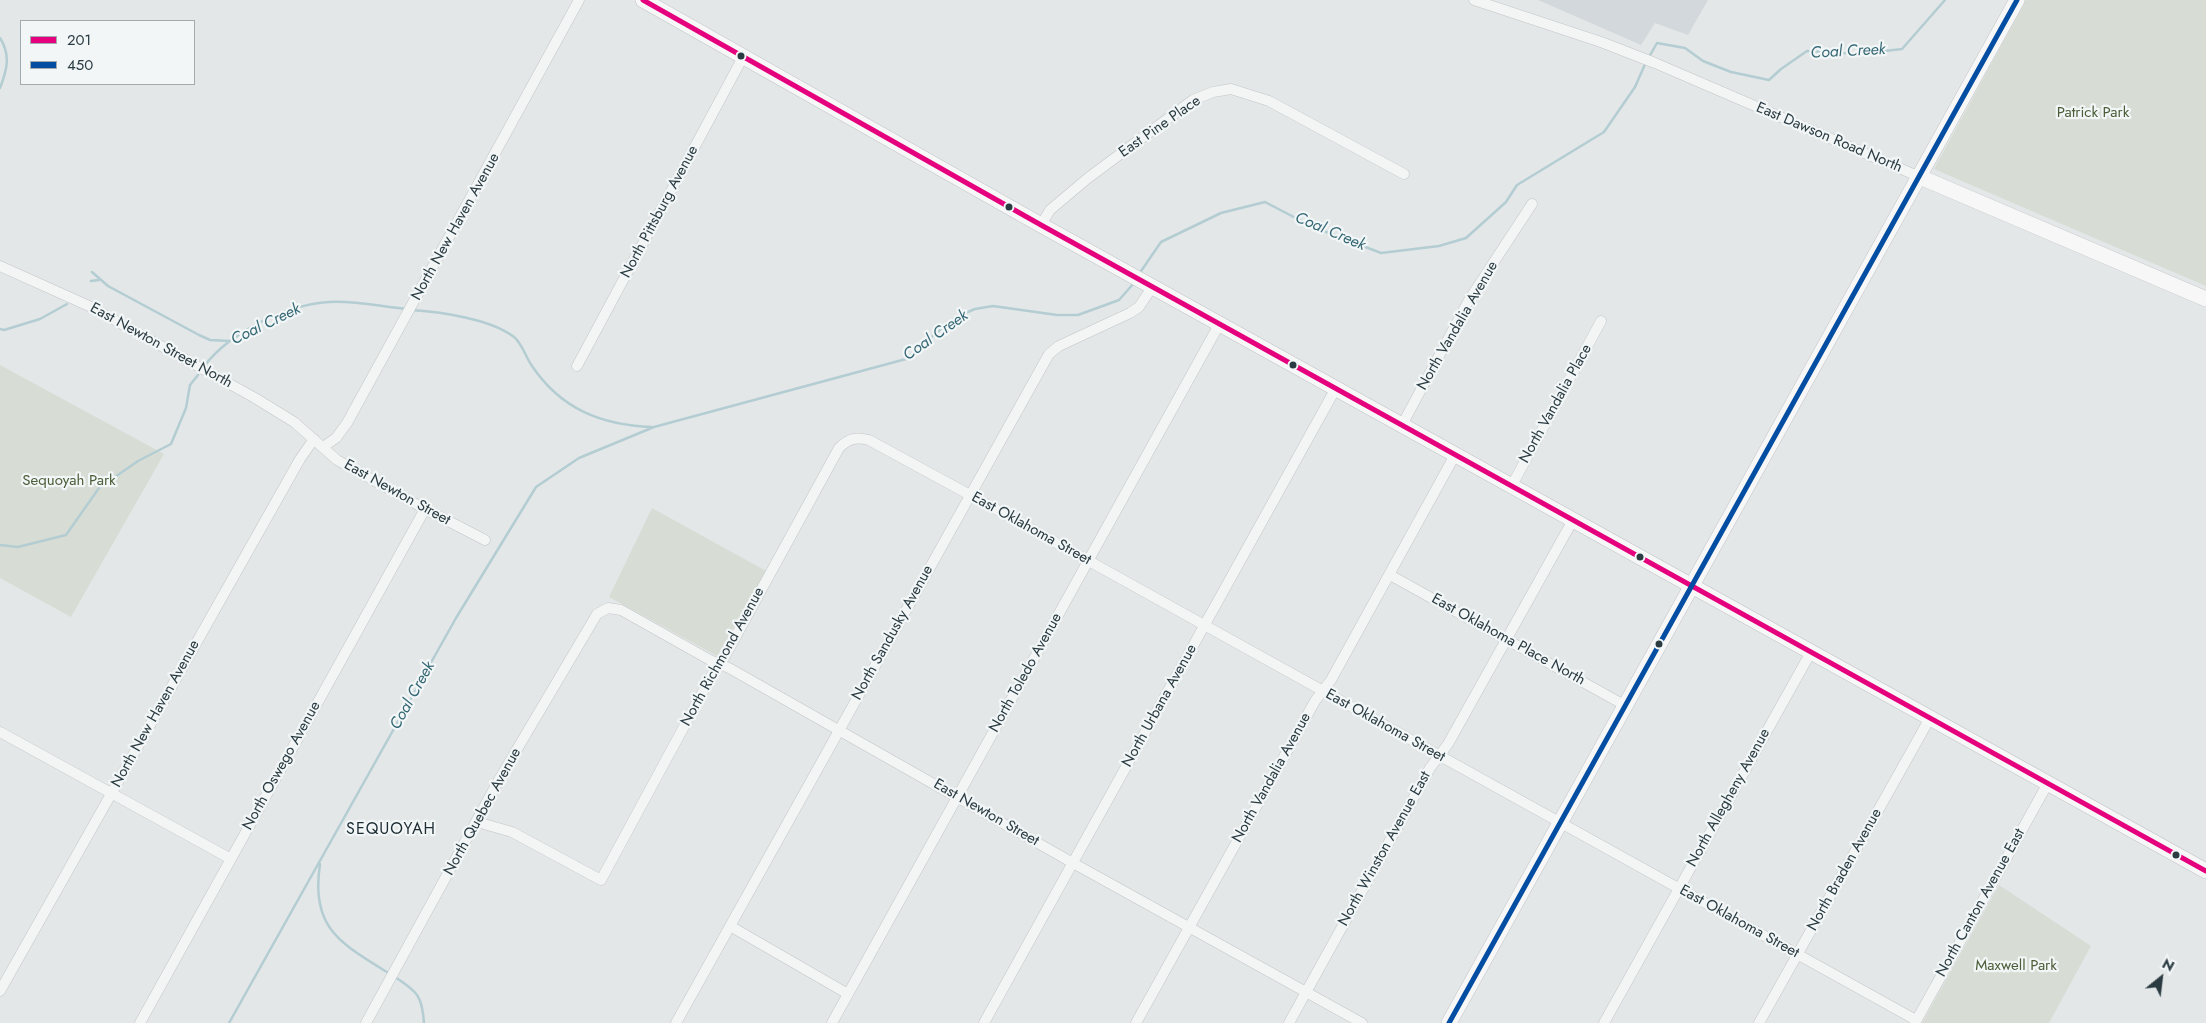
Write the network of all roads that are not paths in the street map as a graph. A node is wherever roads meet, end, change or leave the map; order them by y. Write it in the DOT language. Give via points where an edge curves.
graph roads {
  1 [pos="579,0"];
  2 [pos="643,0"];
  3 [pos="1474,0"];
  4 [pos="2017,0"];
  5 [pos="743,58"];
  6 [pos="1404,174"];
  7 [pos="1920,177"];
  8 [pos="1532,204"];
  9 [pos="1041,225"];
  10 [pos="0,266"];
  11 [pos="1150,285"];
  12 [pos="2206,299"];
  13 [pos="1601,321"];
  14 [pos="1220,323"];
  15 [pos="577,366"];
  16 [pos="1336,388"];
  17 [pos="1402,425"];
  18 [pos="851,438"];
  19 [pos="314,439"];
  20 [pos="323,447"];
  21 [pos="1455,455"];
  22 [pos="1511,486"];
  23 [pos="970,496"];
  24 [pos="425,510"];
  25 [pos="1573,520"];
  26 [pos="485,540"];
  27 [pos="1089,561"];
  28 [pos="1390,575"];
  29 [pos="1692,586"];
  30 [pos="608,608"];
  31 [pos="1204,625"];
  32 [pos="1507,639"];
  33 [pos="1811,652"];
  34 [pos="719,664"];
  35 [pos="1323,691"];
  36 [pos="1626,706"];
  37 [pos="1930,718"];
  38 [pos="839,730"];
  39 [pos="0,732"];
  40 [pos="1440,756"];
  41 [pos="2048,783"];
  42 [pos="111,793"];
  43 [pos="958,797"];
  44 [pos="477,822"];
  45 [pos="1561,822"];
  46 [pos="230,859"];
  47 [pos="1073,863"];
  48 [pos="2206,872"];
  49 [pos="1679,889"];
  50 [pos="730,926"];
  51 [pos="1190,928"];
  52 [pos="1798,954"];
  53 [pos="0,991"];
  54 [pos="1306,992"];
  55 [pos="848,994"];
  56 [pos="1916,1022"];
  57 [pos="140,1023"];
  58 [pos="366,1023"];
  59 [pos="676,1023"];
  60 [pos="832,1023"];
  61 [pos="984,1023"];
  62 [pos="1136,1023"];
  63 [pos="1289,1023"];
  64 [pos="1362,1023"];
  65 [pos="1449,1023"];
  66 [pos="1604,1023"];
  67 [pos="1760,1023"];
  1 -- 20 [label="street, North New Haven Avenue" via="341,433"];
  2 -- 5 [label="main road"];
  3 -- 7 [label="street, East Dawson Road North" via="1656,63"];
  4 -- 7 [label="main road"];
  5 -- 9 [label="main road"];
  5 -- 15 [label="street, North Pittsburg Avenue"];
  6 -- 9 [label="street, East Pine Place" via="1269,101 1231,89 1193,100 1065,197 1050,210"];
  7 -- 12 [label="main road, East Dawson Road North"];
  7 -- 29 [label="main road"];
  8 -- 17 [label="street, North Vandalia Avenue" via="1469,300"];
  9 -- 11 [label="main road"];
  10 -- 19 [label="street, East Newton Street North" via="89,306 263,403"];
  11 -- 14 [label="main road"];
  11 -- 23 [label="street, North Sandusky Avenue" via="1139,307 1049,354"];
  13 -- 22 [label="street, North Vandalia Place"];
  14 -- 16 [label="main road"];
  14 -- 27 [label="street, North Toledo Avenue"];
  16 -- 17 [label="main road"];
  16 -- 31 [label="street, North Urbana Avenue"];
  17 -- 21 [label="main road"];
  18 -- 23 [label="street, East Oklahoma Street" via="869,440"];
  18 -- 34 [label="street, North Richmond Avenue" via="840,448"];
  19 -- 20 [label="street, East Newton Street"];
  19 -- 42 [label="street, North New Haven Avenue"];
  20 -- 24 [label="street, East Newton Street" via="337,460"];
  21 -- 22 [label="main road"];
  21 -- 28 [label="street, North Vandalia Avenue"];
  22 -- 25 [label="main road"];
  23 -- 27 [label="street, East Oklahoma Street"];
  23 -- 38 [label="street, North Sandusky Avenue"];
  24 -- 26 [label="street, East Newton Street"];
  24 -- 46 [label="street, North Oswego Avenue"];
  25 -- 29 [label="main road"];
  25 -- 32 [label="street, North Winston Avenue East"];
  27 -- 31 [label="street, East Oklahoma Street"];
  27 -- 43 [label="street, North Toledo Avenue"];
  28 -- 32 [label="street, East Oklahoma Place North"];
  28 -- 35 [label="street, North Vandalia Avenue"];
  29 -- 33 [label="main road"];
  29 -- 36 [label="main road"];
  30 -- 34 [label="street, East Newton Street" via="621,610"];
  30 -- 44 [label="street, North Quebec Avenue" via="597,614"];
  31 -- 35 [label="street, East Oklahoma Street"];
  31 -- 47 [label="street, North Urbana Avenue"];
  32 -- 36 [label="street, East Oklahoma Place North"];
  32 -- 40 [label="street, North Winston Avenue East"];
  33 -- 37 [label="main road"];
  33 -- 49 [label="street, North Allegheny Avenue"];
  34 -- 38 [label="street, East Newton Street"];
  34 -- 44 [label="street, North Richmond Avenue" via="601,880 512,832"];
  35 -- 40 [label="street, East Oklahoma Street"];
  35 -- 51 [label="street, North Vandalia Avenue"];
  36 -- 45 [label="main road"];
  37 -- 41 [label="main road"];
  37 -- 52 [label="street, North Braden Avenue"];
  38 -- 43 [label="street, East Newton Street"];
  38 -- 50 [label="street, North Sandusky Avenue"];
  39 -- 42 [label="street"];
  40 -- 45 [label="street, East Oklahoma Street"];
  40 -- 54 [label="street, North Winston Avenue East" via="1430,768"];
  41 -- 48 [label="main road"];
  41 -- 56 [label="street, North Canton Avenue East"];
  42 -- 46 [label="street"];
  42 -- 53 [label="street, North New Haven Avenue"];
  43 -- 47 [label="street, East Newton Street"];
  43 -- 55 [label="street, North Toledo Avenue"];
  44 -- 58 [label="street, North Quebec Avenue"];
  45 -- 49 [label="street, East Oklahoma Street"];
  45 -- 65 [label="main road"];
  46 -- 57 [label="street, North Oswego Avenue"];
  47 -- 51 [label="street, East Newton Street"];
  47 -- 61 [label="street, North Urbana Avenue"];
  49 -- 52 [label="street, East Oklahoma Street"];
  49 -- 66 [label="street, North Allegheny Avenue"];
  50 -- 55 [label="street"];
  50 -- 59 [label="street, North Sandusky Avenue"];
  51 -- 54 [label="street, East Newton Street"];
  51 -- 62 [label="street, North Vandalia Avenue"];
  52 -- 56 [label="street, East Oklahoma Street"];
  52 -- 67 [label="street, North Braden Avenue"];
  54 -- 63 [label="street, North Winston Avenue East"];
  54 -- 64 [label="street, East Newton Street"];
  55 -- 60 [label="street, North Toledo Avenue"];
}
